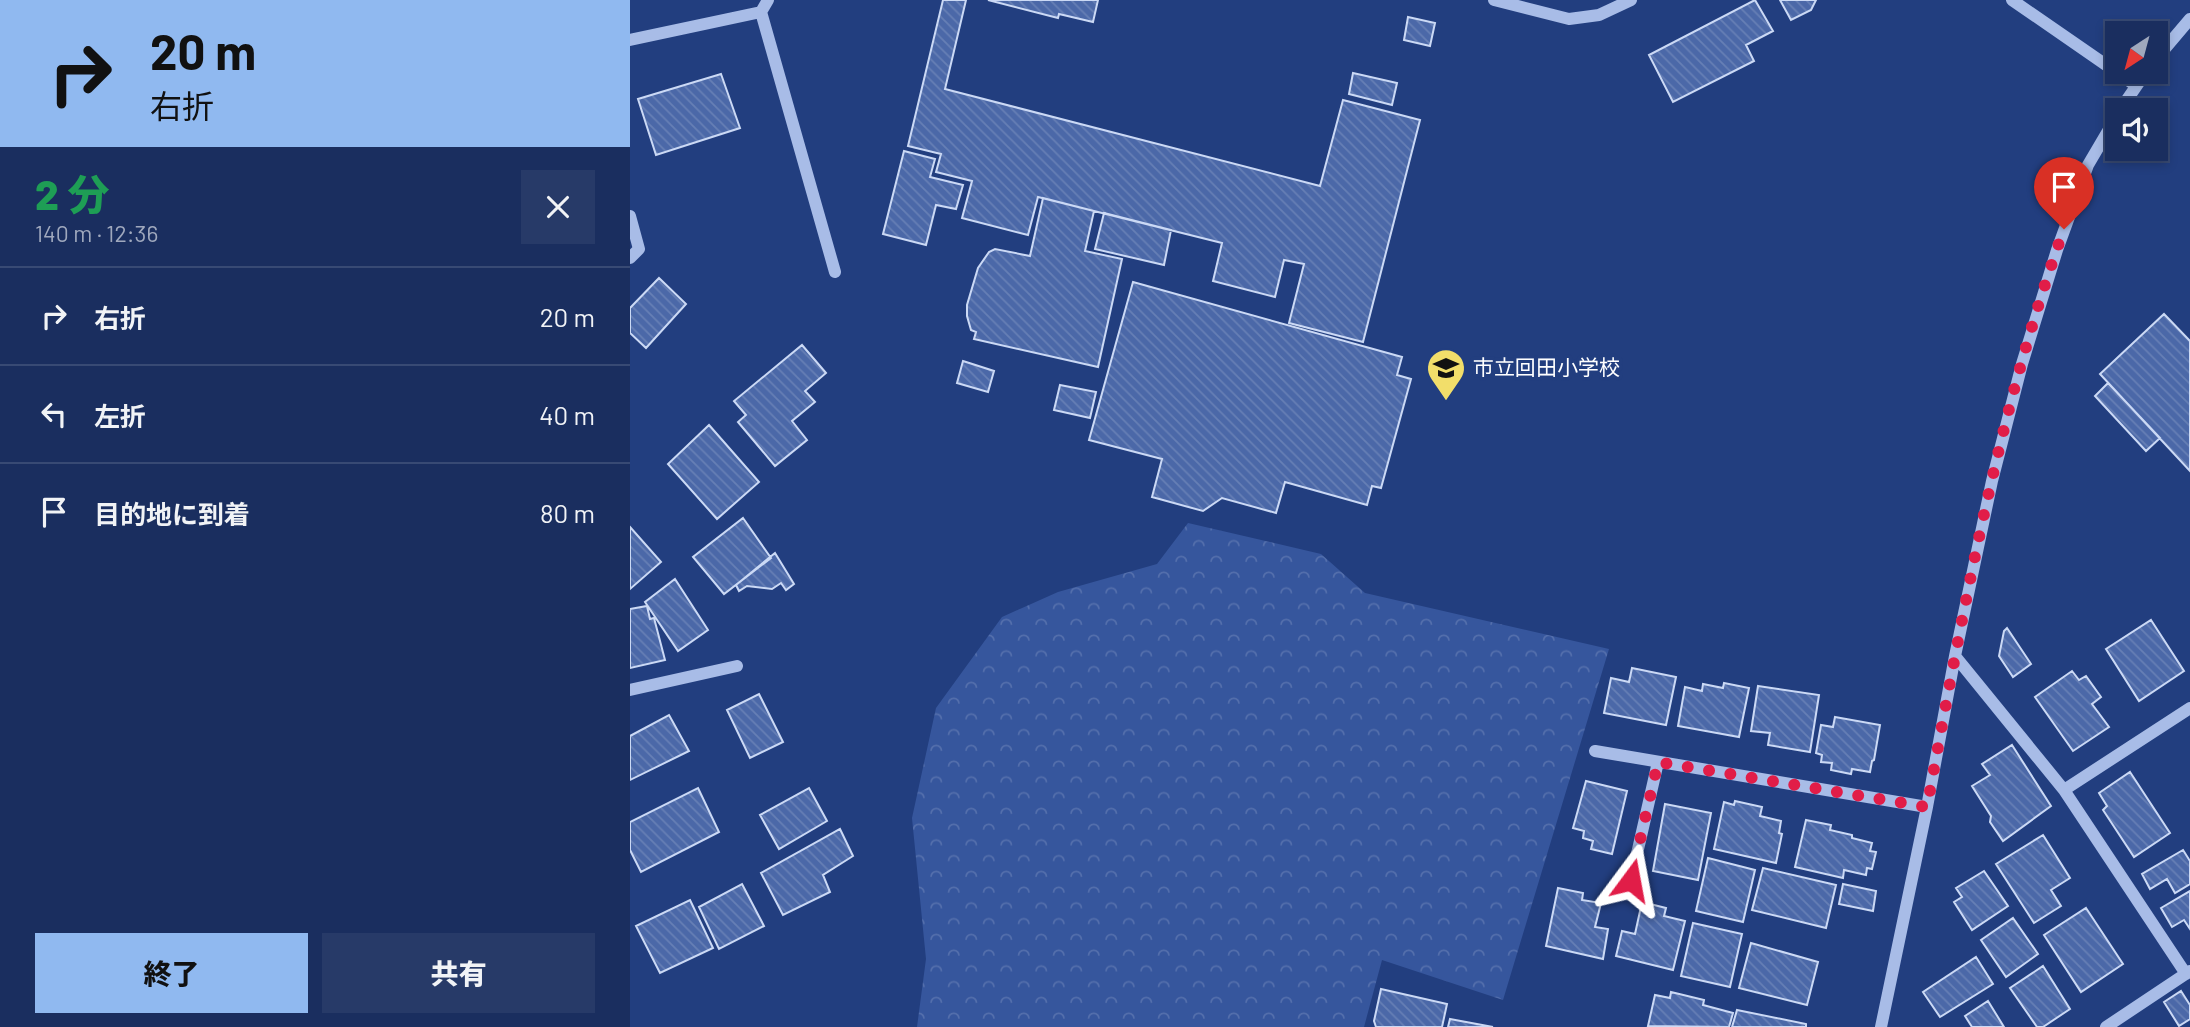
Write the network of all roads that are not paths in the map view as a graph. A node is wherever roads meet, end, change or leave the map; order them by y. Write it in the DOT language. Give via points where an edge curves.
graph roads {
  1 [pos="768,0"];
  2 [pos="1494,0"];
  3 [pos="1631,0"];
  4 [pos="2012,0"];
  5 [pos="1541,7"];
  6 [pos="761,12"];
  7 [pos="2190,19"];
  8 [pos="630,40"];
  9 [pos="2168,46"];
  10 [pos="2135,85"];
  11 [pos="2127,98"];
  12 [pos="2105,136"];
  13 [pos="630,216"];
  14 [pos="630,258"];
  15 [pos="835,272"];
  16 [pos="1955,656"];
  17 [pos="737,666"];
  18 [pos="630,690"];
  19 [pos="2190,708"];
  20 [pos="1595,751"];
  21 [pos="1658,762"];
  22 [pos="2064,790"];
  23 [pos="1927,807"];
  24 [pos="1631,880"];
  25 [pos="2188,972"];
  26 [pos="1881,1027"];
  27 [pos="2106,1027"];
  1 -- 6 [label="street"];
  2 -- 5 [label="street"];
  3 -- 5 [label="street" via="1600,15 1569,19"];
  4 -- 10 [label="street"];
  6 -- 8 [label="street"];
  6 -- 15 [label="street"];
  7 -- 9 [label="street"];
  10 -- 11 [label="street"];
  12 -- 16 [label="street" via="2088,165 2057,250 2022,364"];
  13 -- 14 [label="street" via="639,249"];
  16 -- 22 [label="street"];
  16 -- 23 [label="street"];
  17 -- 18 [label="street"];
  19 -- 22 [label="street"];
  20 -- 21 [label="street"];
  21 -- 23 [label="street"];
  21 -- 24 [label="street"];
  22 -- 25 [label="street"];
  23 -- 26 [label="street"];
  25 -- 27 [label="street"];
}
